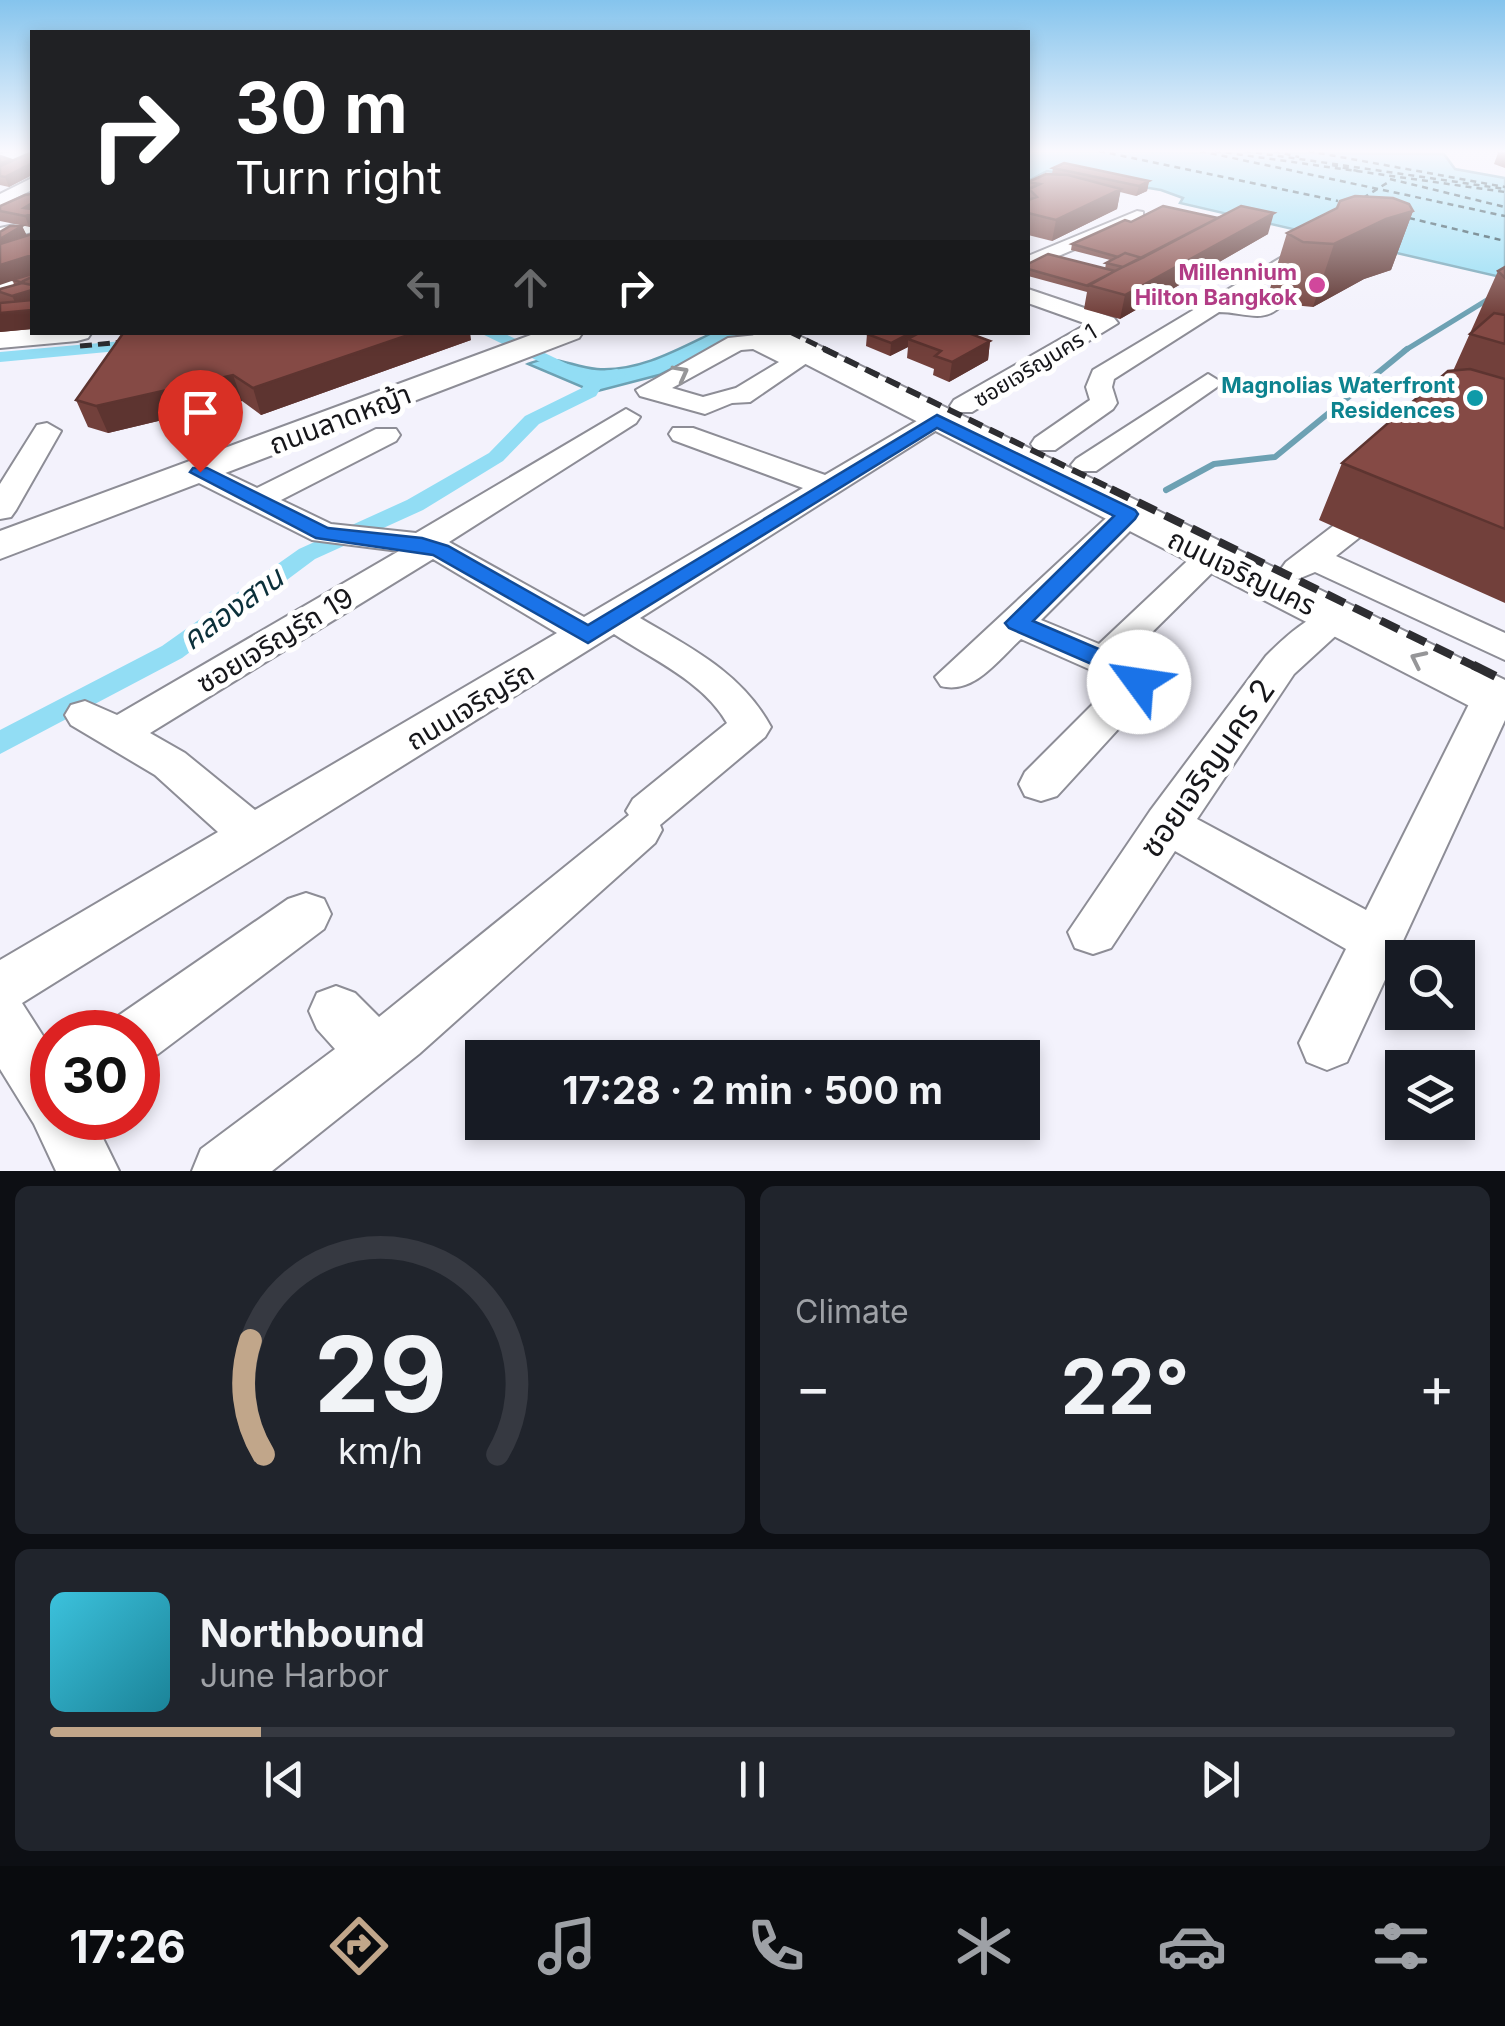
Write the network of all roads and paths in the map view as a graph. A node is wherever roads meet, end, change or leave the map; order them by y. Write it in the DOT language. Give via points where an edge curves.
graph roads {
  1 [pos="1137,216"];
  2 [pos="30,227"];
  3 [pos="0,234"];
  4 [pos="1030,262"];
  5 [pos="1282,263"];
  6 [pos="30,277"];
  7 [pos="0,287"];
  8 [pos="1030,297"];
  9 [pos="48,335"];
  10 [pos="773,335"];
  11 [pos="0,340"];
  12 [pos="532,340"];
  13 [pos="806,349"];
  14 [pos="1208,382"];
  15 [pos="950,413"];
  16 [pos="626,417"];
  17 [pos="47,431"];
  18 [pos="683,434"];
  19 [pos="386,435"];
  20 [pos="1045,444"];
  21 [pos="1086,465"];
  22 [pos="200,472"];
  23 [pos="828,488"];
  24 [pos="1409,491"];
  25 [pos="255,501"];
  26 [pos="0,510"];
  27 [pos="1128,514"];
  28 [pos="0,527"];
  29 [pos="0,546"];
  30 [pos="426,546"];
  31 [pos="1212,556"];
  32 [pos="1303,570"];
  33 [pos="1336,619"];
  34 [pos="1017,623"];
  35 [pos="601,627"];
  36 [pos="1116,647"];
  37 [pos="1505,648"];
  38 [pos="956,676"];
  39 [pos="1501,689"];
  40 [pos="1041,784"];
  41 [pos="1166,824"];
  42 [pos="254,836"];
  43 [pos="306,914"];
  44 [pos="1094,932"];
  45 [pos="1377,941"];
  46 [pos="0,988"];
  47 [pos="336,1011"];
  48 [pos="0,1018"];
  49 [pos="160,1019"];
  50 [pos="1327,1043"];
  51 [pos="374,1052"];
  52 [pos="30,1065"];
  53 [pos="72,1140"];
  54 [pos="88,1171"];
  55 [pos="223,1171"];
  1 -- 4 [label="street"];
  2 -- 3 [label="street"];
  5 -- 20 [label="street" via="1102,375 1104,403"];
  6 -- 7 [label="street"];
  8 -- 15 [label="street, ซอยเจริญนคร 1" via="1106,322"];
  9 -- 11 [label="main road"];
  10 -- 13 [label="main road, ถนนเจริญนคร"];
  12 -- 22 [label="main road, ถนนลาดหญ้า"];
  12 -- 28 [label="main road, ถนนลาดหญ้า"];
  13 -- 13 [label="street, one-way" via="741,396 704,406 649,390 736,343"];
  13 -- 15 [label="main road, ถนนเจริญนคร"];
  14 -- 21 [label="street"];
  15 -- 20 [label="main road, ถนนเจริญนคร"];
  15 -- 23 [label="street, ถนนเจริญรัถ"];
  15 -- 27 [label="main road, ถนนเจริญนคร"];
  16 -- 30 [label="street, ซอยเจริญรัถ 19"];
  17 -- 26 [label="street"];
  18 -- 23 [label="street"];
  19 -- 25 [label="street"];
  20 -- 21 [label="main road, ถนนเจริญนคร"];
  21 -- 32 [label="main road, ถนนเจริญนคร"];
  22 -- 25 [label="street"];
  22 -- 29 [label="main road, ถนนลาดหญ้า"];
  23 -- 35 [label="street, ถนนเจริญรัถ"];
  24 -- 32 [label="street"];
  25 -- 30 [label="street" via="338,536"];
  27 -- 31 [label="main road, ถนนเจริญนคร"];
  27 -- 34 [label="street"];
  30 -- 35 [label="street"];
  30 -- 42 [label="street, ซอยเจริญรัถ 19" via="103,724 170,764"];
  31 -- 32 [label="main road, ถนนเจริญนคร"];
  31 -- 36 [label="street"];
  32 -- 33 [label="main road, ถนนเจริญนคร"];
  32 -- 37 [label="street"];
  32 -- 39 [label="main road, ถนนเจริญนคร"];
  39 -- 33 [label="main road, ถนนเจริญนคร, one-way"];
  33 -- 41 [label="street, ซอยเจริญนคร 2" via="1288,655"];
  34 -- 38 [label="street"];
  34 -- 40 [label="street" via="1139,676"];
  35 -- 42 [label="street, ถนนเจริญรัถ"];
  35 -- 51 [label="street" via="716,684 744,710 750,726"];
  39 -- 45 [label="street"];
  41 -- 44 [label="street, ซอยเจริญนคร 2"];
  41 -- 45 [label="street"];
  42 -- 46 [label="street, ถนนเจริญรัถ"];
  43 -- 49 [label="street"];
  45 -- 50 [label="street"];
  47 -- 51 [label="street"];
  48 -- 52 [label="street"];
  51 -- 55 [label="street"];
  53 -- 54 [label="street"];
}
